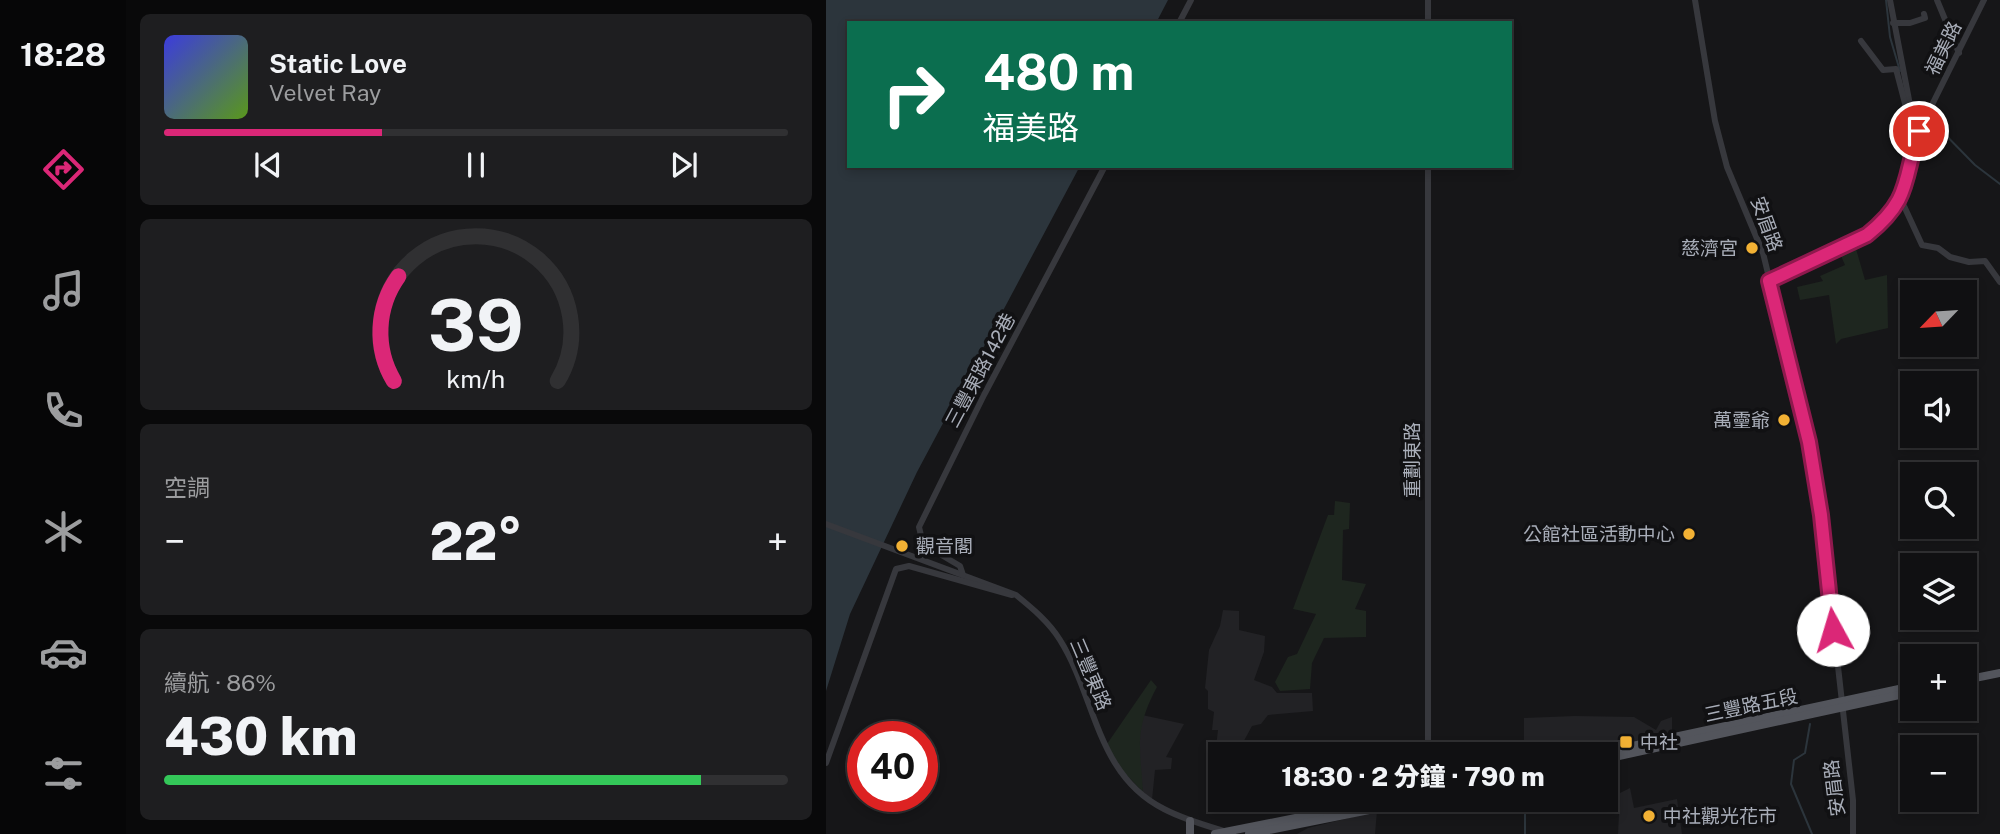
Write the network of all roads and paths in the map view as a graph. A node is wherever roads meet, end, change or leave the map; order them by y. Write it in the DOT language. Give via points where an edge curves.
graph roads {
  1 [pos="1191,0"];
  2 [pos="1428,0"];
  3 [pos="1695,0"];
  4 [pos="1890,0"];
  5 [pos="1937,0"];
  6 [pos="1984,0"];
  7 [pos="1924,14"];
  8 [pos="1180,21"];
  9 [pos="1428,21"];
  10 [pos="1893,23"];
  11 [pos="1861,41"];
  12 [pos="1959,53"];
  13 [pos="1928,114"];
  14 [pos="1924,122"];
  15 [pos="1104,168"];
  16 [pos="1428,168"];
  17 [pos="1893,211"];
  18 [pos="1769,281"];
  19 [pos="2000,282"];
  20 [pos="826,524"];
  21 [pos="963,575"];
  22 [pos="1016,594"];
  23 [pos="2000,670"];
  24 [pos="1977,675"];
  25 [pos="1900,689"];
  26 [pos="1900,694"];
  27 [pos="1841,704"];
  28 [pos="1428,742"];
  29 [pos="1618,749"];
  30 [pos="1618,756"];
  31 [pos="826,763"];
  32 [pos="1328,812"];
  33 [pos="1359,812"];
  34 [pos="1191,821"];
  35 [pos="1227,833"];
  36 [pos="1190,834"];
  37 [pos="1215,834"];
  38 [pos="1249,834"];
  39 [pos="1853,834"];
  1 -- 8 [label="street"];
  2 -- 9 [label="street"];
  3 -- 18 [label="street, 安眉路" via="1708,89 1724,155 1754,228"];
  4 -- 10 [label="street"];
  5 -- 12 [label="street"];
  6 -- 12 [label="street, 福美路"];
  7 -- 10 [label="street" via="1925,18 1910,23"];
  10 -- 13 [label="street" via="1910,105"];
  11 -- 14 [label="street" via="1883,69 1896,69 1908,115"];
  12 -- 13 [label="street, 福美路"];
  13 -- 14 [label="street, 福美路"];
  14 -- 17 [label="street, 福美路" via="1903,196"];
  15 -- 21 [label="street, 三豐東路142巷" via="919,527 923,544 960,566"];
  16 -- 28 [label="street, 重劃東路"];
  17 -- 18 [label="street, 福美路" via="1867,235"];
  17 -- 19 [label="street" via="1904,205 1925,247 1969,262 1985,261"];
  18 -- 27 [label="street, 安眉路" via="1803,413 1818,494"];
  20 -- 21 [label="street, 三豐東路"];
  21 -- 22 [label="street, 三豐東路"];
  22 -- 31 [label="street" via="1004,595 909,566 896,569"];
  22 -- 34 [label="street, 三豐東路" via="1060,639 1102,743 1116,766 1151,801"];
  23 -- 24 [label="main road"];
  25 -- 27 [label="main road, 三豐路五段"];
  26 -- 27 [label="main road, 三豐路五段"];
  27 -- 29 [label="main road, 三豐路五段"];
  27 -- 30 [label="main road, 三豐路五段"];
  27 -- 39 [label="street, 安眉路"];
  32 -- 35 [label="main road"];
  33 -- 38 [label="main road"];
  34 -- 35 [label="street, 三豐東路"];
  34 -- 36 [label="main road"];
  35 -- 37 [label="main road"];
}
